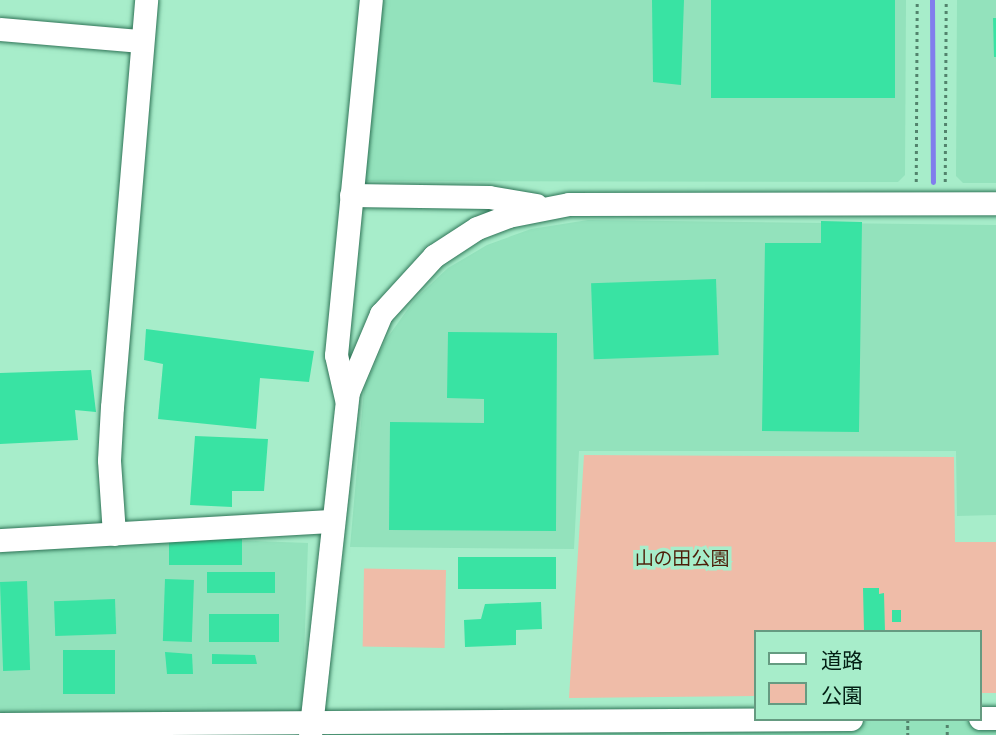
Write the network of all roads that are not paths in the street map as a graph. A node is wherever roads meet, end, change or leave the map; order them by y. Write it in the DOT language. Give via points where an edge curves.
graph roads {
  1 [pos="146,0"];
  2 [pos="371,0"];
  3 [pos="0,29"];
  4 [pos="141,41"];
  5 [pos="351,195"];
  6 [pos="996,203"];
  7 [pos="544,206"];
  8 [pos="346,400"];
  9 [pos="331,521"];
  10 [pos="114,534"];
  11 [pos="0,540"];
  12 [pos="754,721"];
  13 [pos="0,724"];
  14 [pos="310,728"];
  1 -- 4 [label="street"];
  2 -- 5 [label="street"];
  3 -- 4 [label="street"];
  4 -- 10 [label="street" via="110,433"];
  5 -- 7 [label="street" via="489,197"];
  5 -- 8 [label="street" via="335,355"];
  6 -- 7 [label="street" via="594,202"];
  7 -- 8 [label="street" via="477,228 414,274 369,335"];
  8 -- 9 [label="street"];
  9 -- 10 [label="street"];
  9 -- 14 [label="street"];
  10 -- 11 [label="street"];
  12 -- 14 [label="street"];
  13 -- 14 [label="street"];
}
